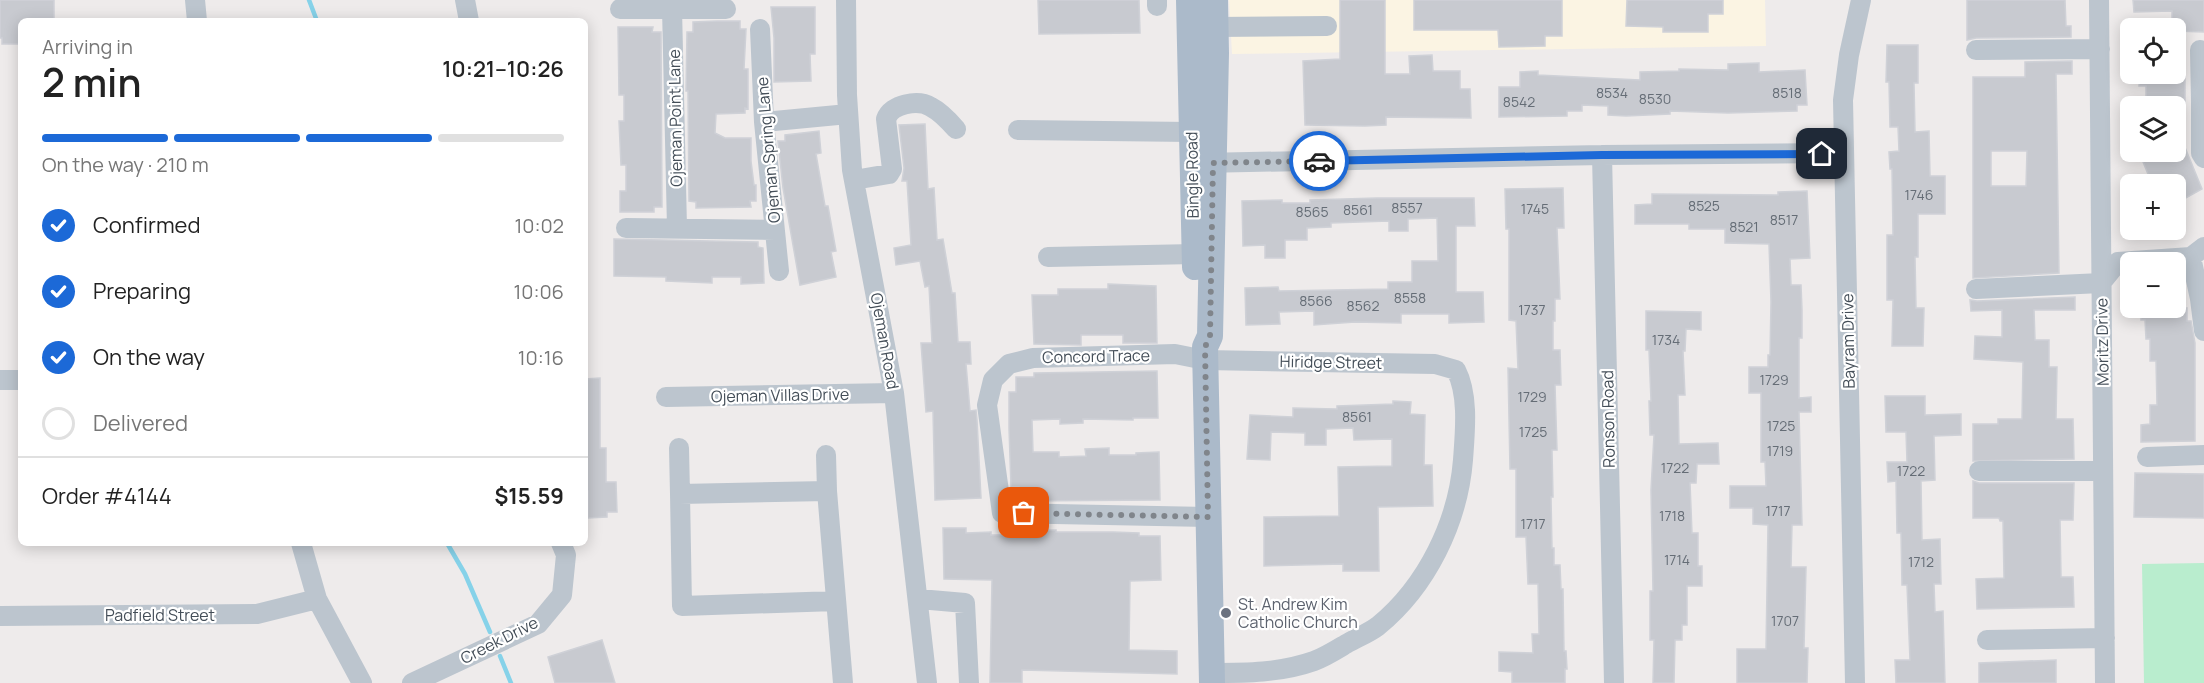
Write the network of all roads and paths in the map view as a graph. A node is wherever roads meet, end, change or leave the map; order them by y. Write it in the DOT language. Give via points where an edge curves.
graph roads {
  1 [pos="195,0"];
  2 [pos="465,0"];
  3 [pos="846,0"];
  4 [pos="1188,0"];
  5 [pos="1215,0"];
  6 [pos="1861,0"];
  7 [pos="2099,0"];
  8 [pos="672,8"];
  9 [pos="620,9"];
  10 [pos="726,9"];
  11 [pos="197,18"];
  12 [pos="468,18"];
  13 [pos="1327,26"];
  14 [pos="1216,27"];
  15 [pos="760,29"];
  16 [pos="2100,49"];
  17 [pos="1976,50"];
  18 [pos="2200,50"];
  19 [pos="2202,102"];
  20 [pos="848,114"];
  21 [pos="765,122"];
  22 [pos="956,129"];
  23 [pos="1018,130"];
  24 [pos="1191,132"];
  25 [pos="1844,153"];
  26 [pos="1602,155"];
  27 [pos="2204,158"];
  28 [pos="1202,163"];
  29 [pos="854,180"];
  30 [pos="626,228"];
  31 [pos="677,228"];
  32 [pos="775,230"];
  33 [pos="2197,252"];
  34 [pos="1195,254"];
  35 [pos="1048,257"];
  36 [pos="779,271"];
  37 [pos="2101,283"];
  38 [pos="1976,289"];
  39 [pos="2204,331"];
  40 [pos="1205,353"];
  41 [pos="0,380"];
  42 [pos="18,380"];
  43 [pos="894,393"];
  44 [pos="666,397"];
  45 [pos="679,448"];
  46 [pos="826,455"];
  47 [pos="2204,455"];
  48 [pos="2147,457"];
  49 [pos="1979,471"];
  50 [pos="2103,471"];
  51 [pos="827,491"];
  52 [pos="680,494"];
  53 [pos="1208,517"];
  54 [pos="302,546"];
  55 [pos="562,546"];
  56 [pos="317,599"];
  57 [pos="919,599"];
  58 [pos="836,601"];
  59 [pos="0,616"];
  60 [pos="2105,638"];
  61 [pos="1987,640"];
  62 [pos="1211,678"];
  63 [pos="362,683"];
  64 [pos="412,683"];
  65 [pos="843,683"];
  66 [pos="927,683"];
  67 [pos="969,683"];
  68 [pos="1614,683"];
  69 [pos="1855,683"];
  70 [pos="2105,683"];
  1 -- 11 [label="street"];
  2 -- 12 [label="street"];
  3 -- 20 [label="street, Ojeman Road"];
  4 -- 24 [label="main road, Bingle Road"];
  5 -- 14 [label="main road, Bingle Road"];
  6 -- 25 [label="street, Bayram Drive" via="1843,100"];
  7 -- 16 [label="street, Moritz Drive"];
  8 -- 9 [label="street"];
  8 -- 10 [label="street"];
  8 -- 31 [label="street, Ojeman Point Lane"];
  13 -- 14 [label="street"];
  14 -- 28 [label="main road, Bingle Road"];
  15 -- 21 [label="street, Ojeman Spring Lane"];
  16 -- 17 [label="street"];
  16 -- 37 [label="street, Moritz Drive"];
  18 -- 19 [label="street"];
  19 -- 27 [label="street"];
  20 -- 21 [label="street"];
  20 -- 29 [label="street, Ojeman Road"];
  21 -- 32 [label="street, Ojeman Spring Lane"];
  22 -- 29 [label="street" via="930,106 896,106 886,120 892,169 889,174"];
  23 -- 24 [label="street"];
  24 -- 28 [label="main road, Bingle Road"];
  25 -- 26 [label="street"];
  25 -- 69 [label="street, Bayram Drive"];
  26 -- 28 [label="street"];
  26 -- 68 [label="street, Ronson Road"];
  28 -- 34 [label="main road, Bingle Road"];
  28 -- 40 [label="main road, Bingle Road" via="1210,336"];
  29 -- 43 [label="street, Ojeman Road"];
  30 -- 31 [label="street"];
  31 -- 32 [label="street"];
  32 -- 36 [label="street, Ojeman Spring Lane"];
  33 -- 37 [label="street" via="2118,262"];
  33 -- 39 [label="street"];
  34 -- 35 [label="street"];
  34 -- 40 [label="main road, Bingle Road" via="1198,336"];
  37 -- 38 [label="street"];
  37 -- 50 [label="street, Moritz Drive"];
  40 -- 53 [label="main road, Bingle Road"];
  40 -- 53 [label="street, Concord Trace" via="1034,358 1009,364 993,380 987,405 1002,513"];
  40 -- 62 [label="street, Hiridge Street" via="1435,364 1456,370 1464,397 1461,486 1446,532 1416,588 1377,626 1316,661 1272,672"];
  41 -- 42 [label="street"];
  43 -- 44 [label="street, Ojeman Villas Drive"];
  43 -- 57 [label="street, Ojeman Road"];
  45 -- 52 [label="street"];
  46 -- 51 [label="street"];
  47 -- 48 [label="street"];
  49 -- 50 [label="street"];
  50 -- 60 [label="street, Moritz Drive"];
  51 -- 52 [label="street"];
  51 -- 58 [label="street"];
  52 -- 58 [label="street" via="682,606"];
  53 -- 62 [label="main road, Bingle Road"];
  54 -- 56 [label="street"];
  55 -- 64 [label="street, Creek Drive" via="566,555 562,595 538,624"];
  56 -- 59 [label="street, Padfield Street" via="257,614"];
  56 -- 63 [label="street"];
  57 -- 66 [label="street, Ojeman Road"];
  57 -- 67 [label="street" via="965,603"];
  58 -- 65 [label="street"];
  60 -- 61 [label="street"];
  60 -- 70 [label="street, Moritz Drive"];
}
